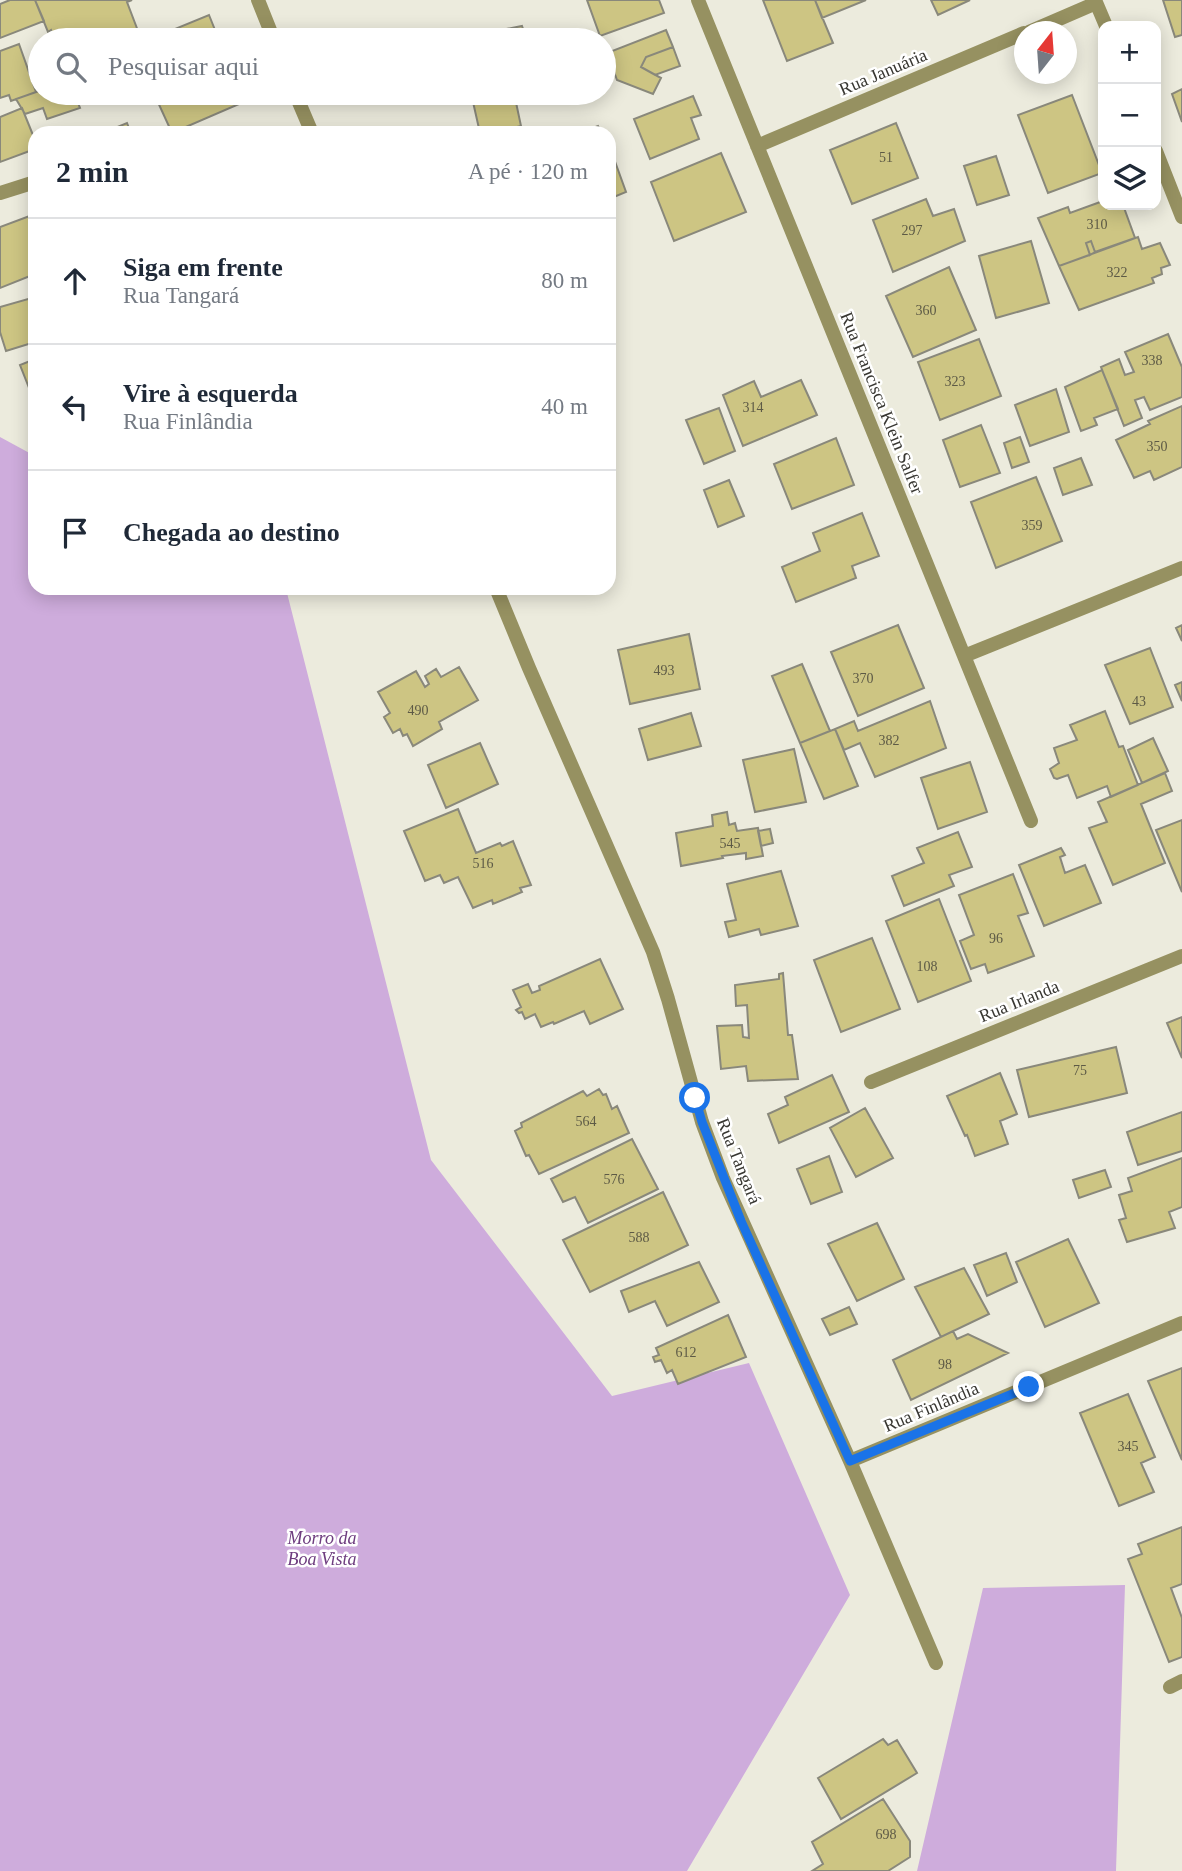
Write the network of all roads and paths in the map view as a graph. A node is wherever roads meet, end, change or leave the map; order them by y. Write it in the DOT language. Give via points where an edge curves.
graph roads {
  1 [pos="258,0"];
  2 [pos="698,0"];
  3 [pos="1096,2"];
  4 [pos="1052,21"];
  5 [pos="1104,21"];
  6 [pos="269,28"];
  7 [pos="1014,37"];
  8 [pos="300,105"];
  9 [pos="309,126"];
  10 [pos="757,146"];
  11 [pos="1161,164"];
  12 [pos="28,184"];
  13 [pos="0,193"];
  14 [pos="1182,217"];
  15 [pos="1182,568"];
  16 [pos="499,595"];
  17 [pos="964,656"];
  18 [pos="1031,821"];
  19 [pos="1182,956"];
  20 [pos="871,1082"];
  21 [pos="1182,1323"];
  22 [pos="850,1461"];
  23 [pos="936,1663"];
  1 -- 6 [label="street"];
  2 -- 10 [label="street, Rua Francisca Klein Salfer"];
  3 -- 4 [label="street, Rua Januária"];
  3 -- 5 [label="street"];
  7 -- 10 [label="street, Rua Januária"];
  8 -- 9 [label="street"];
  10 -- 17 [label="street, Rua Francisca Klein Salfer"];
  11 -- 14 [label="street"];
  12 -- 13 [label="street"];
  15 -- 17 [label="street"];
  16 -- 22 [label="street, Rua Tangará" via="653,952 723,1178"];
  17 -- 18 [label="street, Rua Francisca Klein Salfer"];
  19 -- 20 [label="street, Rua Irlanda"];
  21 -- 22 [label="street, Rua Finlândia"];
  22 -- 23 [label="street, Rua Tangará"];
}
